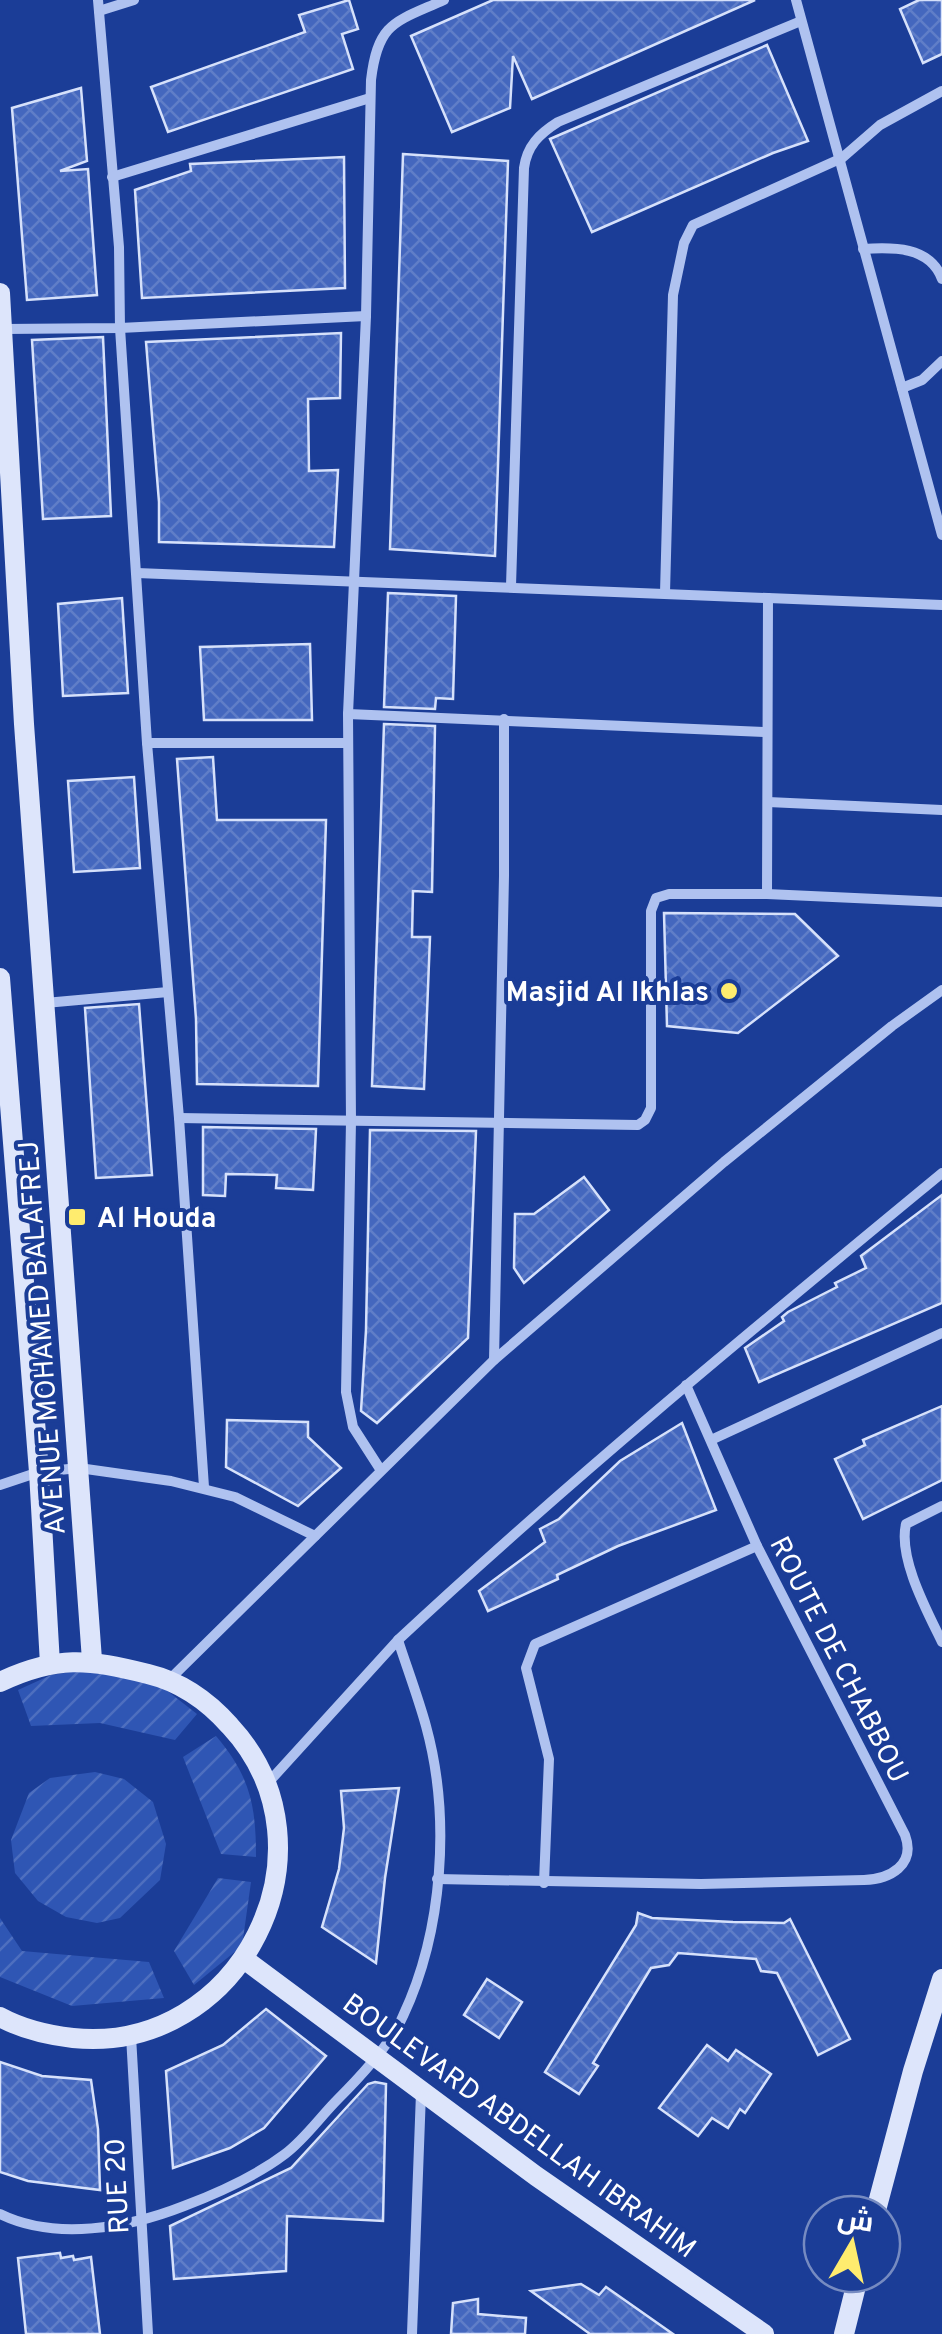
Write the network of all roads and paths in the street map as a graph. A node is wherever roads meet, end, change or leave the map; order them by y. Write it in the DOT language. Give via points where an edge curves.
graph roads {
  1 [pos="134,0"];
  2 [pos="444,0"];
  3 [pos="796,0"];
  4 [pos="99,6"];
  5 [pos="801,20"];
  6 [pos="942,92"];
  7 [pos="370,98"];
  8 [pos="842,158"];
  9 [pos="112,177"];
  10 [pos="864,249"];
  11 [pos="942,279"];
  12 [pos="0,293"];
  13 [pos="366,316"];
  14 [pos="120,328"];
  15 [pos="4,329"];
  16 [pos="942,361"];
  17 [pos="902,388"];
  18 [pos="942,484"];
  19 [pos="930,490"];
  20 [pos="7,512"];
  21 [pos="942,535"];
  22 [pos="137,572"];
  23 [pos="353,582"];
  24 [pos="511,586"];
  25 [pos="666,593"];
  26 [pos="768,598"];
  27 [pos="942,605"];
  28 [pos="348,714"];
  29 [pos="504,720"];
  30 [pos="766,732"];
  31 [pos="147,743"];
  32 [pos="348,743"];
  33 [pos="768,802"];
  34 [pos="942,810"];
  35 [pos="767,894"];
  36 [pos="942,902"];
  37 [pos="0,978"];
  38 [pos="942,990"];
  39 [pos="168,992"];
  40 [pos="44,1003"];
  41 [pos="179,1118"];
  42 [pos="350,1121"];
  43 [pos="499,1122"];
  44 [pos="942,1173"];
  45 [pos="942,1333"];
  46 [pos="494,1360"];
  47 [pos="686,1385"];
  48 [pos="710,1440"];
  49 [pos="79,1468"];
  50 [pos="380,1469"];
  51 [pos="39,1472"];
  52 [pos="0,1484"];
  53 [pos="204,1487"];
  54 [pos="942,1506"];
  55 [pos="314,1536"];
  56 [pos="756,1546"];
  57 [pos="398,1640"];
  58 [pos="942,1642"];
  59 [pos="92,1660"];
  60 [pos="50,1664"];
  61 [pos="170,1679"];
  62 [pos="0,1682"];
  63 [pos="267,1784"];
  64 [pos="437,1878"];
  65 [pos="544,1883"];
  66 [pos="244,1959"];
  67 [pos="942,1979"];
  68 [pos="0,2017"];
  69 [pos="130,2035"];
  70 [pos="375,2055"];
  71 [pos="421,2092"];
  72 [pos="880,2194"];
  73 [pos="0,2214"];
  74 [pos="140,2219"];
  75 [pos="854,2294"];
  76 [pos="148,2334"];
  77 [pos="412,2334"];
  78 [pos="764,2334"];
  79 [pos="844,2334"];
  1 -- 4 [label="street"];
  2 -- 7 [label="street" via="384,32 375,50"];
  3 -- 5 [label="street"];
  4 -- 9 [label="street"];
  5 -- 8 [label="street"];
  5 -- 24 [label="street" via="558,122 528,148"];
  6 -- 8 [label="street" via="880,126"];
  7 -- 9 [label="street"];
  7 -- 13 [label="street"];
  8 -- 10 [label="street"];
  8 -- 25 [label="street" via="705,217 684,243 673,296"];
  9 -- 14 [label="street"];
  10 -- 11 [label="street" via="915,253 929,259"];
  10 -- 17 [label="street"];
  12 -- 15 [label="street, AVENUE MOHAMED BALAFREJ"];
  13 -- 14 [label="street"];
  13 -- 23 [label="street"];
  14 -- 15 [label="street"];
  14 -- 22 [label="street"];
  15 -- 20 [label="street, AVENUE MOHAMED BALAFREJ"];
  16 -- 17 [label="street"];
  17 -- 19 [label="street"];
  18 -- 19 [label="street"];
  19 -- 21 [label="street"];
  20 -- 40 [label="street, AVENUE MOHAMED BALAFREJ"];
  22 -- 23 [label="street"];
  22 -- 31 [label="street"];
  23 -- 24 [label="street"];
  23 -- 28 [label="street"];
  24 -- 25 [label="street"];
  25 -- 26 [label="street"];
  26 -- 27 [label="street"];
  26 -- 30 [label="street"];
  28 -- 29 [label="street"];
  28 -- 32 [label="street"];
  29 -- 30 [label="street"];
  29 -- 43 [label="street"];
  30 -- 33 [label="street"];
  31 -- 32 [label="street"];
  31 -- 39 [label="street"];
  32 -- 42 [label="street"];
  33 -- 34 [label="street"];
  33 -- 35 [label="street"];
  35 -- 36 [label="street"];
  35 -- 43 [label="street" via="656,898 645,1120 630,1127"];
  37 -- 51 [label="street, AVENUE MOHAMED BALAFREJ"];
  38 -- 46 [label="street" via="724,1162"];
  39 -- 40 [label="street"];
  39 -- 41 [label="street"];
  40 -- 49 [label="street, AVENUE MOHAMED BALAFREJ"];
  41 -- 42 [label="street"];
  41 -- 53 [label="street"];
  42 -- 43 [label="street"];
  42 -- 50 [label="street" via="346,1392 353,1427"];
  43 -- 46 [label="street"];
  44 -- 47 [label="street"];
  45 -- 48 [label="street"];
  46 -- 50 [label="street"];
  47 -- 48 [label="street, ROUTE DE CHABBOU"];
  47 -- 57 [label="street"];
  48 -- 56 [label="street, ROUTE DE CHABBOU"];
  49 -- 51 [label="street"];
  49 -- 53 [label="street"];
  49 -- 59 [label="street, AVENUE MOHAMED BALAFREJ"];
  50 -- 55 [label="street"];
  51 -- 52 [label="street"];
  51 -- 60 [label="street, AVENUE MOHAMED BALAFREJ"];
  53 -- 55 [label="street"];
  54 -- 58 [label="street" via="906,1524 902,1538"];
  55 -- 61 [label="street"];
  56 -- 65 [label="street" via="535,1644 526,1668 549,1759"];
  56 -- 65 [label="street, ROUTE DE CHABBOU" via="905,1836 905,1862 882,1880"];
  57 -- 63 [label="street"];
  57 -- 64 [label="street" via="431,1753"];
  59 -- 60 [label="street"];
  59 -- 61 [label="street"];
  60 -- 62 [label="street"];
  61 -- 63 [label="street" via="211,1705 244,1741"];
  63 -- 66 [label="street" via="278,1828 277,1874 266,1918"];
  64 -- 65 [label="street, ROUTE DE CHABBOU"];
  64 -- 70 [label="street" via="414,1990 402,2020"];
  66 -- 69 [label="street" via="194,2008"];
  66 -- 70 [label="street, BOULEVARD ABDELLAH IBRAHIM"];
  67 -- 72 [label="street"];
  68 -- 69 [label="street" via="50,2036"];
  69 -- 74 [label="street, RUE 20"];
  70 -- 71 [label="street, BOULEVARD ABDELLAH IBRAHIM"];
  70 -- 74 [label="street" via="285,2154 216,2194"];
  71 -- 77 [label="street"];
  71 -- 78 [label="street, BOULEVARD ABDELLAH IBRAHIM"];
  73 -- 74 [label="street" via="48,2230"];
  74 -- 76 [label="street, RUE 20"];
  75 -- 79 [label="street"];
}
